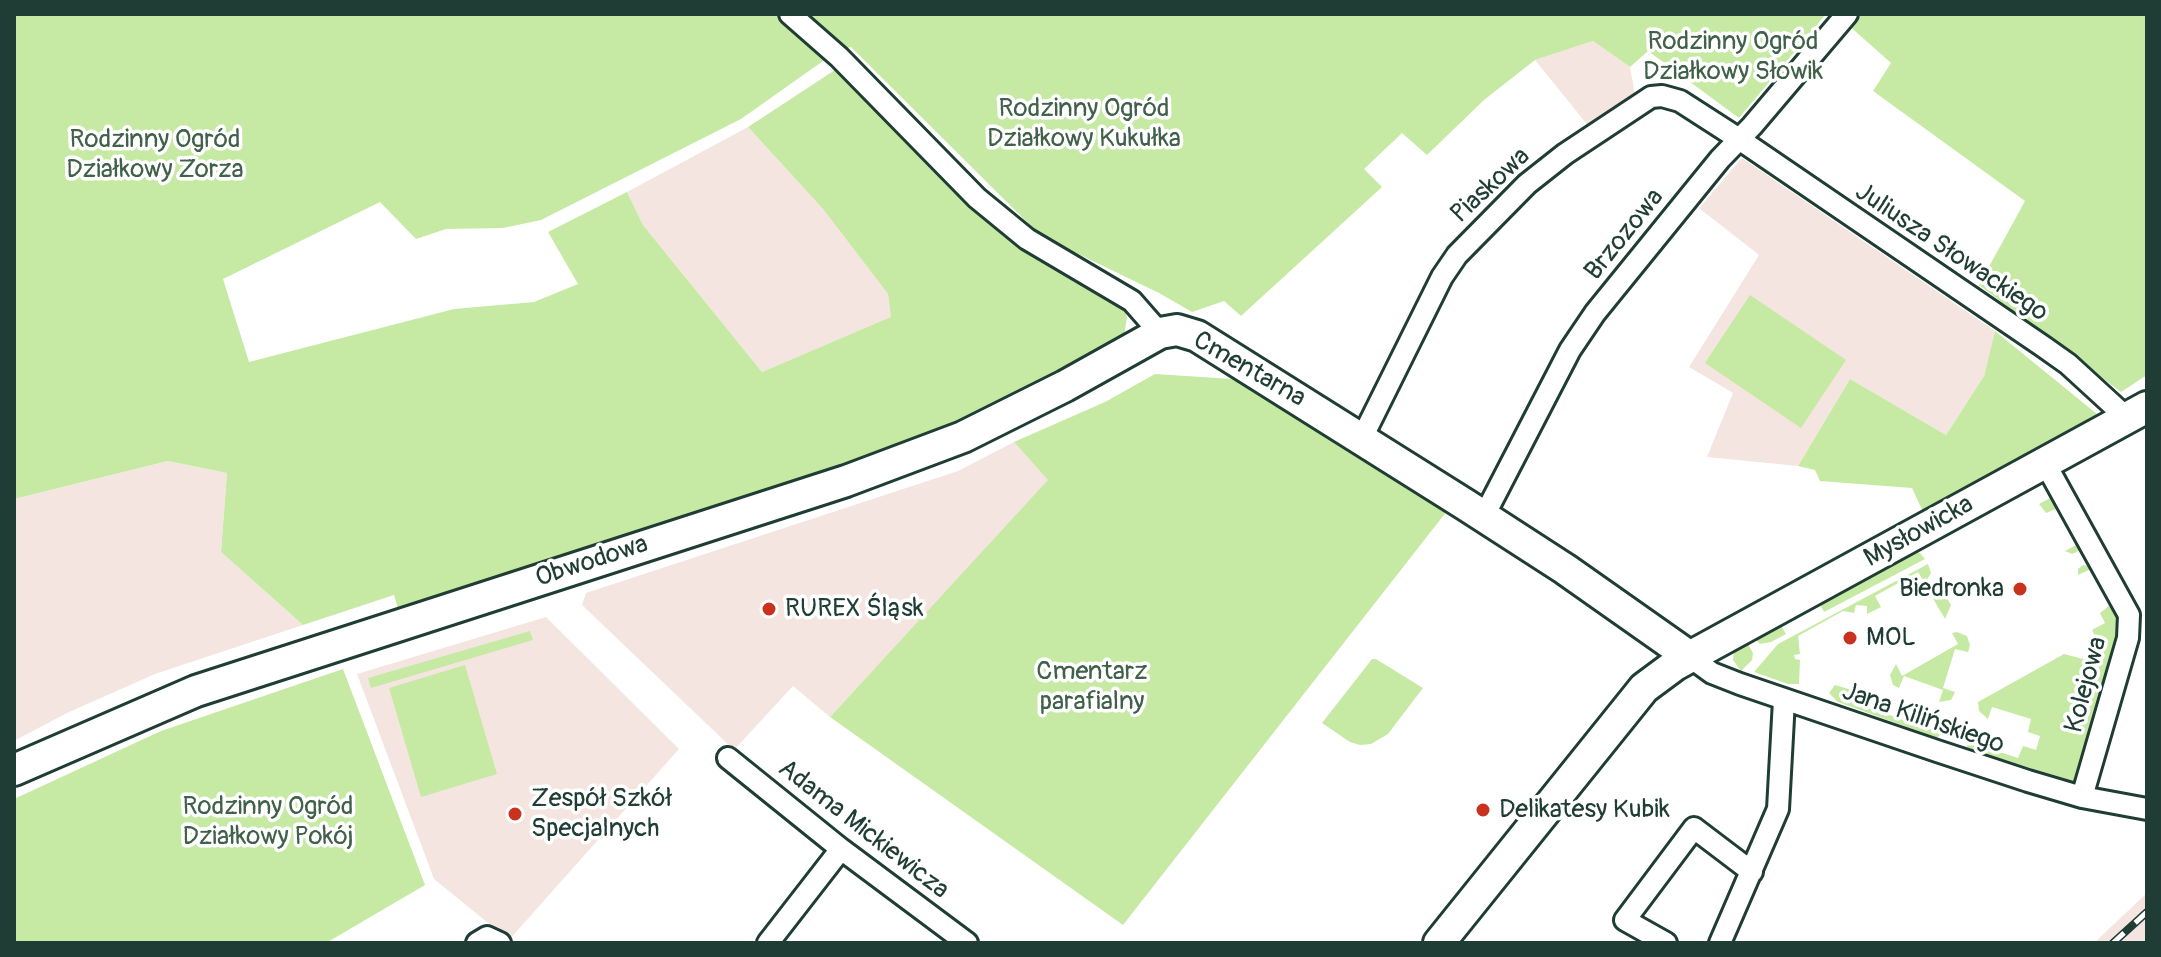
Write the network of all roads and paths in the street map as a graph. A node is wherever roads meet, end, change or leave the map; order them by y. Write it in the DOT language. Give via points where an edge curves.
graph roads {
  1 [pos="790,14"];
  2 [pos="1847,14"];
  3 [pos="1739,139"];
  4 [pos="1160,333"];
  5 [pos="2137,413"];
  6 [pos="1362,438"];
  7 [pos="2045,463"];
  8 [pos="1484,516"];
  9 [pos="1690,657"];
  10 [pos="1784,700"];
  11 [pos="728,758"];
  12 [pos="14,770"];
  13 [pos="2082,797"];
  14 [pos="2147,809"];
  15 [pos="841,849"];
  16 [pos="1752,872"];
  17 [pos="477,943"];
  18 [pos="500,943"];
  19 [pos="768,943"];
  20 [pos="967,943"];
  21 [pos="1439,943"];
  22 [pos="1666,943"];
  23 [pos="1720,943"];
  1 -- 4 [label="street, Cmentarna" via="977,198 1027,239 1132,301"];
  2 -- 3 [label="street, Brzozowa"];
  3 -- 5 [label="street, Juliusza Słowackiego"];
  3 -- 6 [label="street, Piaskowa" via="1680,101 1651,97 1537,176 1479,231 1442,277"];
  3 -- 8 [label="street, Brzozowa" via="1578,338"];
  4 -- 6 [label="street, Cmentarna" via="1177,330 1197,336"];
  4 -- 12 [label="street, Obwodowa" via="949,443 196,691"];
  5 -- 7 [label="street, Mysłowicka"];
  6 -- 8 [label="street, Cmentarna"];
  7 -- 9 [label="street, Mysłowicka"];
  7 -- 13 [label="street, Kolejowa" via="2129,615 2128,638"];
  8 -- 9 [label="street, Cmentarna"];
  9 -- 10 [label="street, Jana Kilińskiego" via="1712,673"];
  9 -- 21 [label="street, Mysłowicka" via="1644,688"];
  10 -- 13 [label="street, Jana Kilińskiego"];
  10 -- 16 [label="street" via="1778,809"];
  11 -- 15 [label="street, Adama Mickiewicza"];
  13 -- 14 [label="street, Jana Kilińskiego"];
  15 -- 19 [label="street"];
  15 -- 20 [label="street, Adama Mickiewicza"];
  16 -- 22 [label="street" via="1694,828 1625,920"];
  16 -- 23 [label="street"];
  17 -- 18 [label="street" via="487,937"];
}
